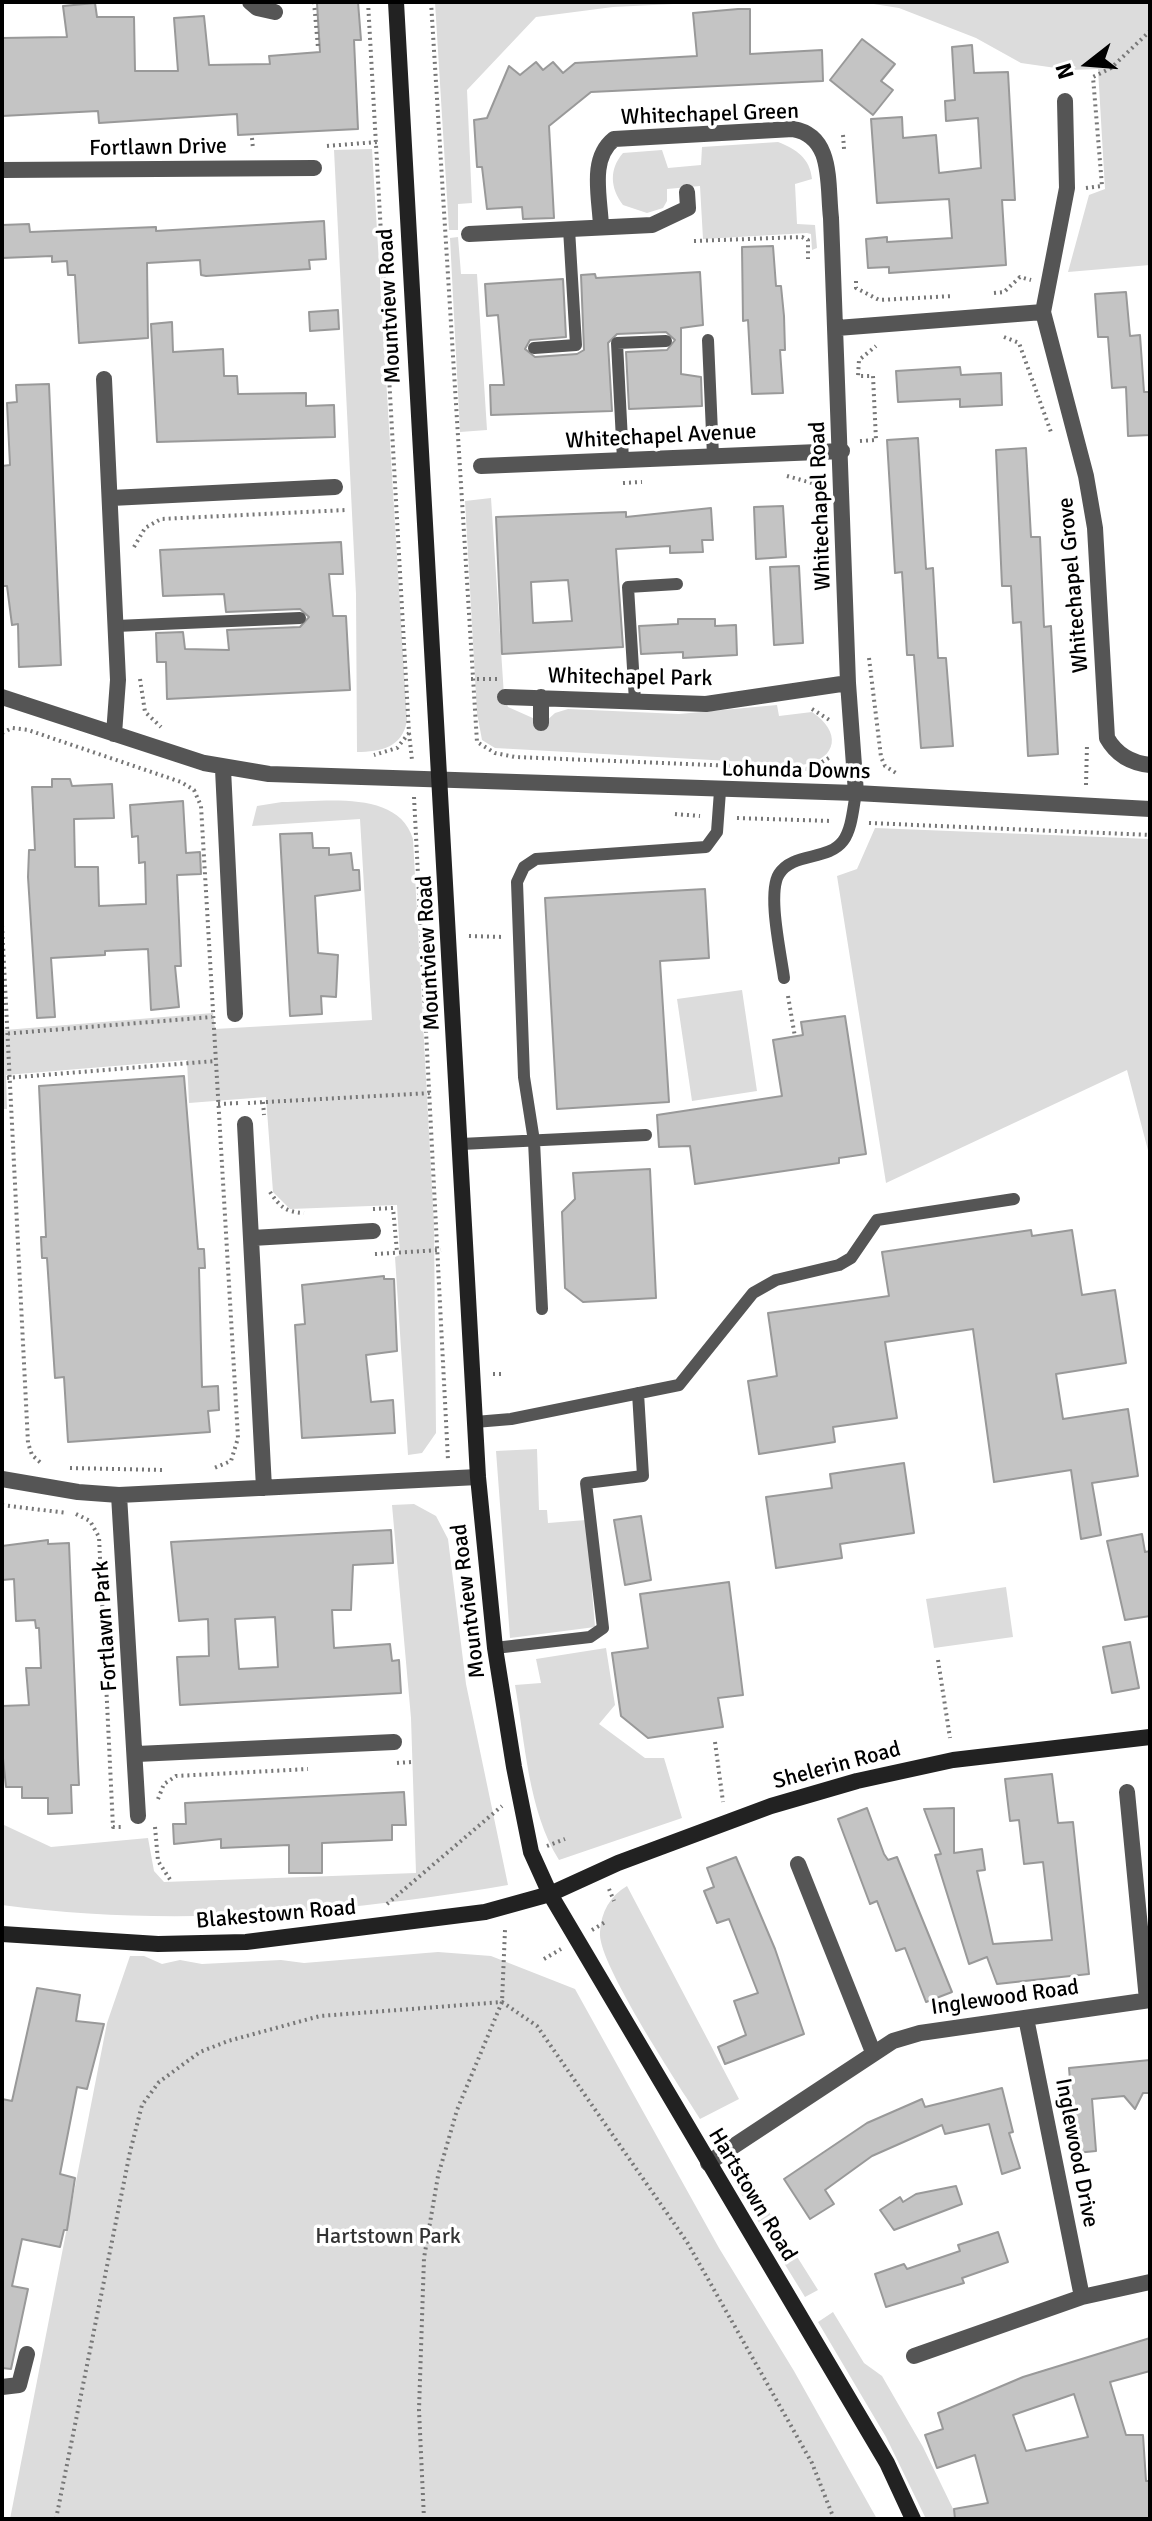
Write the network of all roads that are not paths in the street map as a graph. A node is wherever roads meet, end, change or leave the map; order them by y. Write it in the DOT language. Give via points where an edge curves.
graph roads {
  1 [pos="250,2"];
  2 [pos="396,2"];
  3 [pos="275,12"];
  4 [pos="1065,101"];
  5 [pos="314,168"];
  6 [pos="2,170"];
  7 [pos="687,192"];
  8 [pos="831,218"];
  9 [pos="601,227"];
  10 [pos="569,229"];
  11 [pos="469,234"];
  12 [pos="1043,312"];
  13 [pos="837,328"];
  14 [pos="708,340"];
  15 [pos="666,341"];
  16 [pos="534,348"];
  17 [pos="104,379"];
  18 [pos="842,451"];
  19 [pos="713,456"];
  20 [pos="623,460"];
  21 [pos="481,466"];
  22 [pos="335,487"];
  23 [pos="111,498"];
  24 [pos="677,584"];
  25 [pos="300,618"];
  26 [pos="116,626"];
  27 [pos="848,683"];
  28 [pos="2,697"];
  29 [pos="505,697"];
  30 [pos="541,697"];
  31 [pos="635,701"];
  32 [pos="541,723"];
  33 [pos="114,734"];
  34 [pos="1150,765"];
  35 [pos="223,769"];
  36 [pos="440,780"];
  37 [pos="720,791"];
  38 [pos="856,793"];
  39 [pos="1150,809"];
  40 [pos="784,978"];
  41 [pos="235,1014"];
  42 [pos="245,1124"];
  43 [pos="646,1135"];
  44 [pos="534,1141"];
  45 [pos="461,1144"];
  46 [pos="1014,1199"];
  47 [pos="373,1231"];
  48 [pos="252,1238"];
  49 [pos="542,1309"];
  50 [pos="638,1393"];
  51 [pos="475,1422"];
  52 [pos="478,1477"];
  53 [pos="2,1479"];
  54 [pos="264,1488"];
  55 [pos="119,1495"];
  56 [pos="495,1648"];
  57 [pos="1150,1737"];
  58 [pos="394,1742"];
  59 [pos="137,1754"];
  60 [pos="1127,1792"];
  61 [pos="138,1816"];
  62 [pos="798,1864"];
  63 [pos="550,1894"];
  64 [pos="2,1934"];
  65 [pos="1148,2000"];
  66 [pos="1026,2018"];
  67 [pos="873,2052"];
  68 [pos="708,2163"];
  69 [pos="1150,2282"];
  70 [pos="1082,2297"];
  71 [pos="27,2354"];
  72 [pos="914,2356"];
  73 [pos="2,2387"];
  74 [pos="913,2519"];
  1 -- 3 [label="street"];
  2 -- 36 [label="street, Mountview Road"];
  4 -- 12 [label="street" via="1067,188"];
  5 -- 6 [label="street, Fortlawn Drive"];
  7 -- 9 [label="street" via="688,208 674,217 652,225"];
  8 -- 9 [label="street, Whitechapel Green" via="819,141 793,129 614,139 601,151 598,164"];
  8 -- 13 [label="street, Whitechapel Road"];
  9 -- 10 [label="street"];
  10 -- 11 [label="street"];
  10 -- 16 [label="lane" via="576,345"];
  12 -- 13 [label="street"];
  12 -- 34 [label="street, Whitechapel Grove" via="1095,528 1107,738 1125,757"];
  13 -- 18 [label="street, Whitechapel Road"];
  14 -- 19 [label="lane"];
  15 -- 20 [label="lane" via="617,343"];
  17 -- 23 [label="street"];
  18 -- 19 [label="street, Whitechapel Avenue"];
  18 -- 27 [label="street, Whitechapel Road"];
  19 -- 20 [label="street, Whitechapel Avenue"];
  20 -- 21 [label="street, Whitechapel Avenue"];
  22 -- 23 [label="street"];
  23 -- 26 [label="street"];
  24 -- 31 [label="lane" via="628,587"];
  25 -- 26 [label="lane"];
  26 -- 33 [label="street"];
  27 -- 31 [label="street, Whitechapel Park" via="706,704"];
  27 -- 38 [label="street, Whitechapel Road"];
  28 -- 33 [label="street, Lohunda Downs"];
  29 -- 30 [label="street, Whitechapel Park"];
  30 -- 31 [label="street, Whitechapel Park"];
  30 -- 32 [label="street"];
  33 -- 35 [label="street, Lohunda Downs"];
  35 -- 36 [label="street, Lohunda Downs"];
  35 -- 41 [label="street"];
  36 -- 37 [label="street, Lohunda Downs"];
  36 -- 45 [label="street, Mountview Road"];
  37 -- 38 [label="street, Lohunda Downs"];
  37 -- 44 [label="lane" via="717,832 706,847 552,856 524,867 515,896 524,1077"];
  38 -- 39 [label="street, Lohunda Downs"];
  38 -- 40 [label="lane" via="845,839 834,850 787,866 778,875 775,899"];
  42 -- 48 [label="street"];
  43 -- 44 [label="lane"];
  44 -- 45 [label="lane"];
  44 -- 49 [label="lane"];
  45 -- 51 [label="street, Mountview Road"];
  46 -- 50 [label="lane" via="877,1220 851,1258 776,1280 753,1293 679,1385"];
  47 -- 48 [label="street"];
  48 -- 54 [label="street"];
  50 -- 51 [label="lane"];
  50 -- 56 [label="lane" via="643,1476 586,1483 603,1628 590,1637"];
  51 -- 52 [label="street, Mountview Road"];
  52 -- 54 [label="street"];
  52 -- 56 [label="street, Mountview Road"];
  53 -- 55 [label="street"];
  54 -- 55 [label="street"];
  55 -- 59 [label="street, Fortlawn Park"];
  56 -- 63 [label="street, Mountview Road" via="531,1852"];
  57 -- 63 [label="street, Shelerin Road" via="953,1760 857,1781 771,1806"];
  58 -- 59 [label="street"];
  59 -- 61 [label="street, Fortlawn Park"];
  60 -- 65 [label="street, Inglewood Road"];
  62 -- 67 [label="street"];
  63 -- 64 [label="street, Blakestown Road" via="485,1912 188,1945"];
  63 -- 68 [label="street, Hartstown Road"];
  65 -- 66 [label="street, Inglewood Road"];
  66 -- 67 [label="street, Inglewood Road" via="914,2034"];
  66 -- 70 [label="street, Inglewood Drive"];
  67 -- 68 [label="street, Inglewood Road"];
  68 -- 74 [label="street, Hartstown Road" via="887,2463"];
  69 -- 70 [label="street"];
  70 -- 72 [label="street"];
  71 -- 73 [label="street" via="19,2385"];
}
